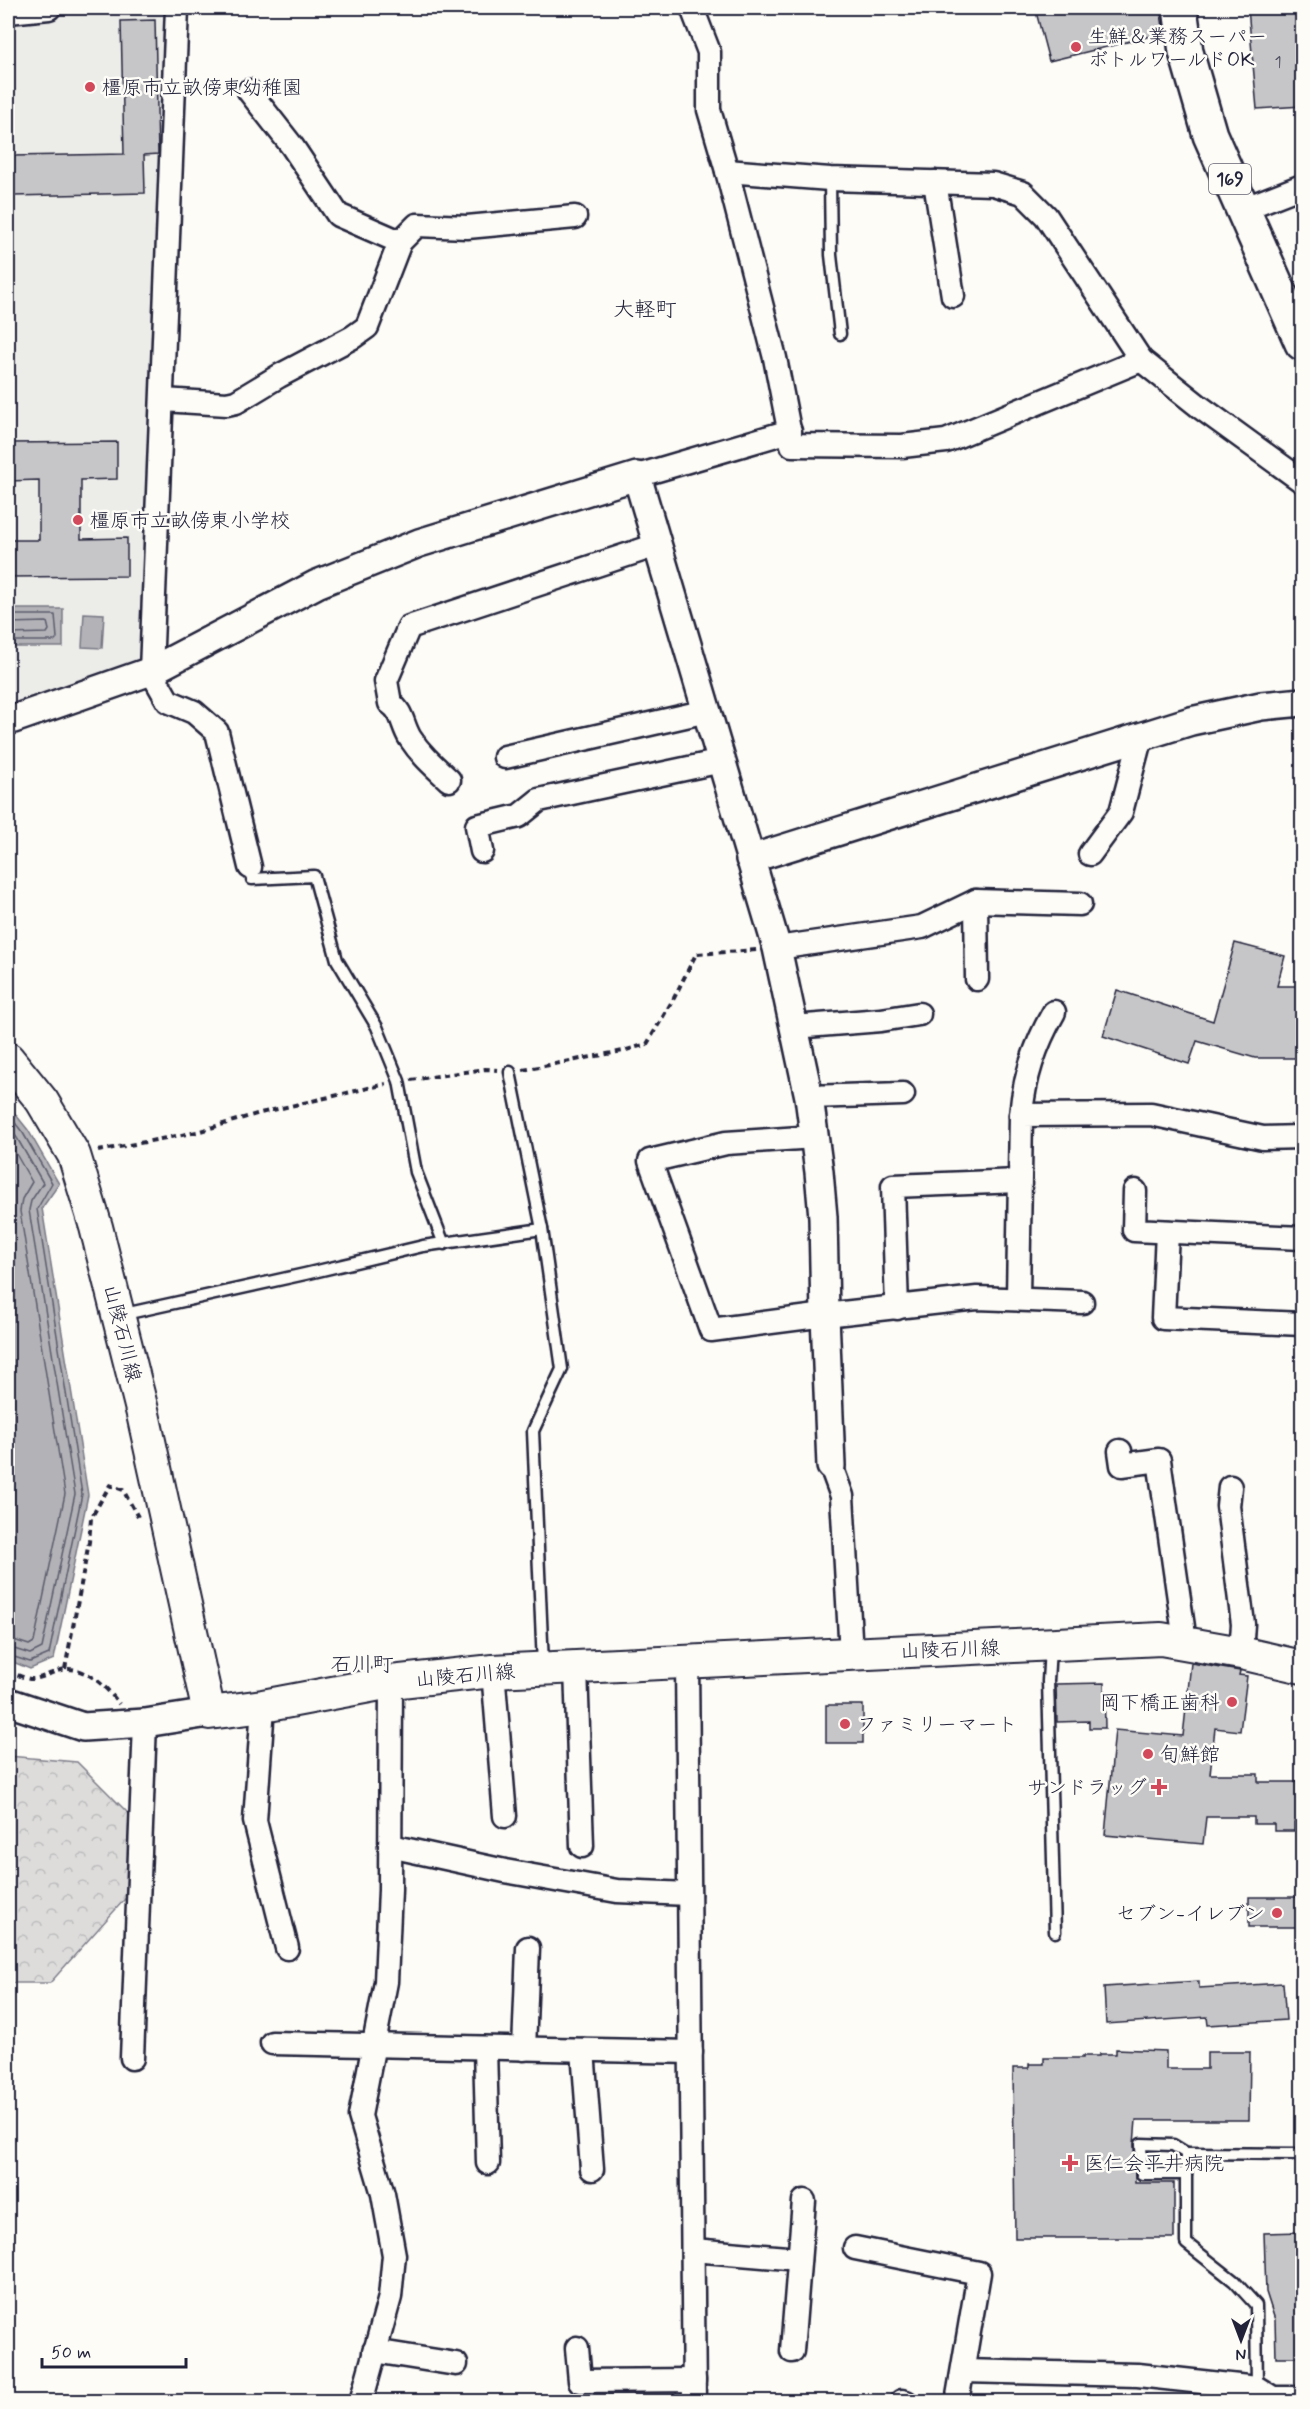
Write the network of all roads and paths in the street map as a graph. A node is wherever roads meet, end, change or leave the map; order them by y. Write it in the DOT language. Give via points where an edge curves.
graph roads {
  1 [pos="49,8"];
  2 [pos="177,8"];
  3 [pos="692,8"];
  4 [pos="1179,8"];
  5 [pos="8,12"];
  6 [pos="249,91"];
  7 [pos="727,171"];
  8 [pos="830,179"];
  9 [pos="935,183"];
  10 [pos="1302,186"];
  11 [pos="1243,209"];
  12 [pos="575,217"];
  13 [pos="400,242"];
  14 [pos="953,296"];
  15 [pos="840,334"];
  16 [pos="1302,343"];
  17 [pos="1141,360"];
  18 [pos="163,400"];
  19 [pos="790,431"];
  20 [pos="637,476"];
  21 [pos="1302,481"];
  22 [pos="657,545"];
  23 [pos="151,671"];
  24 [pos="1302,702"];
  25 [pos="707,711"];
  26 [pos="8,721"];
  27 [pos="1141,736"];
  28 [pos="505,757"];
  29 [pos="722,761"];
  30 [pos="449,780"];
  31 [pos="482,851"];
  32 [pos="1090,854"];
  33 [pos="750,858"];
  34 [pos="250,867"];
  35 [pos="976,902"];
  36 [pos="1080,904"];
  37 [pos="777,948"];
  38 [pos="977,979"];
  39 [pos="1054,1012"];
  40 [pos="918,1014"];
  41 [pos="794,1027"];
  42 [pos="8,1059"];
  43 [pos="510,1072"];
  44 [pos="399,1081"];
  45 [pos="903,1094"];
  46 [pos="809,1097"];
  47 [pos="1021,1115"];
  48 [pos="815,1137"];
  49 [pos="1302,1137"];
  50 [pos="74,1155"];
  51 [pos="1019,1181"];
  52 [pos="1135,1191"];
  53 [pos="543,1229"];
  54 [pos="1167,1232"];
  55 [pos="1302,1239"];
  56 [pos="444,1244"];
  57 [pos="1018,1299"];
  58 [pos="1082,1302"];
  59 [pos="897,1308"];
  60 [pos="120,1315"];
  61 [pos="825,1315"];
  62 [pos="1302,1324"];
  63 [pos="1120,1450"];
  64 [pos="831,1466"];
  65 [pos="1230,1487"];
  66 [pos="171,1538"];
  67 [pos="1183,1644"];
  68 [pos="1050,1645"];
  69 [pos="851,1653"];
  70 [pos="1241,1653"];
  71 [pos="687,1662"];
  72 [pos="1302,1667"];
  73 [pos="543,1668"];
  74 [pos="576,1668"];
  75 [pos="65,1669"];
  76 [pos="8,1671"];
  77 [pos="493,1671"];
  78 [pos="391,1682"];
  79 [pos="8,1702"];
  80 [pos="263,1706"];
  81 [pos="209,1713"];
  82 [pos="135,1724"];
  83 [pos="504,1816"];
  84 [pos="390,1846"];
  85 [pos="582,1846"];
  86 [pos="689,1894"];
  87 [pos="1055,1932"];
  88 [pos="287,1948"];
  89 [pos="528,1948"];
  90 [pos="272,2043"];
  91 [pos="373,2044"];
  92 [pos="485,2048"];
  93 [pos="524,2049"];
  94 [pos="583,2050"];
  95 [pos="691,2052"];
  96 [pos="132,2058"];
  97 [pos="1186,2153"];
  98 [pos="1302,2154"];
  99 [pos="488,2163"];
  100 [pos="592,2169"];
  101 [pos="1186,2174"];
  102 [pos="804,2201"];
  103 [pos="855,2248"];
  104 [pos="693,2250"];
  105 [pos="799,2259"];
  106 [pos="577,2348"];
  107 [pos="374,2351"];
  108 [pos="792,2351"];
  109 [pos="456,2364"];
  110 [pos="963,2371"];
  111 [pos="694,2391"];
  112 [pos="1268,2396"];
  113 [pos="1302,2398"];
  114 [pos="361,2402"];
  115 [pos="957,2402"];
  1 -- 5 [label="street"];
  2 -- 18 [label="street"];
  3 -- 7 [label="street" via="709,52 709,110"];
  4 -- 11 [label="highway, 169" via="1186,52 1210,135"];
  6 -- 13 [label="street" via="338,215"];
  7 -- 8 [label="street"];
  7 -- 19 [label="street"];
  8 -- 9 [label="street"];
  8 -- 15 [label="lane" via="831,255"];
  9 -- 14 [label="street"];
  9 -- 17 [label="street" via="993,184 1023,193 1046,216"];
  10 -- 11 [label="street"];
  11 -- 16 [label="highway, 169"];
  12 -- 13 [label="street" via="466,227 417,225"];
  13 -- 18 [label="street" via="367,327 353,337 236,402"];
  17 -- 19 [label="street" via="946,441 902,446 792,446"];
  17 -- 21 [label="street"];
  18 -- 23 [label="street"];
  19 -- 20 [label="street"];
  20 -- 22 [label="street"];
  20 -- 23 [label="street" via="419,543 317,584"];
  22 -- 25 [label="street"];
  22 -- 30 [label="street" via="409,627 386,681 390,703 399,709 409,736 424,757"];
  23 -- 26 [label="street"];
  23 -- 34 [label="street" via="168,701 194,712 218,732"];
  24 -- 27 [label="street" via="1226,713"];
  25 -- 28 [label="street"];
  25 -- 29 [label="street"];
  27 -- 32 [label="street" via="1121,812"];
  27 -- 33 [label="street"];
  29 -- 31 [label="street" via="538,800 519,816 477,826"];
  29 -- 33 [label="street"];
  33 -- 37 [label="street"];
  34 -- 44 [label="lane" via="252,879 314,876 338,960 377,1027"];
  35 -- 36 [label="street"];
  35 -- 37 [label="street" via="922,927"];
  35 -- 38 [label="street"];
  37 -- 41 [label="street"];
  37 -- 43 [label="path" via="696,954 647,1044"];
  39 -- 47 [label="street" via="1038,1039"];
  40 -- 41 [label="street"];
  41 -- 46 [label="street"];
  42 -- 50 [label="main road, 山陵石川線" via="42,1101"];
  43 -- 44 [label="path" via="485,1069"];
  43 -- 53 [label="lane"];
  44 -- 50 [label="path" via="197,1132"];
  44 -- 56 [label="lane" via="416,1172"];
  45 -- 46 [label="street"];
  46 -- 48 [label="street"];
  47 -- 49 [label="street" via="1151,1114 1263,1138"];
  47 -- 51 [label="street"];
  48 -- 61 [label="street" via="823,1217"];
  48 -- 61 [label="street" via="726,1143 650,1161 711,1330"];
  50 -- 60 [label="main road, 山陵石川線"];
  51 -- 57 [label="street"];
  51 -- 59 [label="street" via="893,1186"];
  52 -- 54 [label="street" via="1134,1230"];
  53 -- 56 [label="lane"];
  53 -- 73 [label="lane" via="562,1369 533,1431"];
  54 -- 55 [label="street"];
  54 -- 62 [label="street" via="1162,1318"];
  56 -- 60 [label="lane"];
  57 -- 58 [label="street"];
  57 -- 59 [label="street" via="977,1299"];
  59 -- 61 [label="street"];
  60 -- 66 [label="main road, 山陵石川線"];
  61 -- 64 [label="street"];
  63 -- 67 [label="street" via="1122,1465 1159,1460"];
  64 -- 69 [label="street" via="842,1496"];
  65 -- 70 [label="street" via="1228,1506 1243,1624"];
  66 -- 75 [label="path" via="147,1531 123,1490 110,1485 91,1518"];
  66 -- 81 [label="main road, 山陵石川線"];
  67 -- 68 [label="main road, 山陵石川線" via="1161,1639"];
  67 -- 70 [label="main road, 山陵石川線"];
  68 -- 69 [label="main road, 山陵石川線"];
  68 -- 87 [label="lane"];
  69 -- 71 [label="main road, 山陵石川線"];
  70 -- 72 [label="main road, 山陵石川線"];
  71 -- 74 [label="main road, 山陵石川線"];
  71 -- 86 [label="street"];
  73 -- 74 [label="main road, 山陵石川線"];
  73 -- 77 [label="main road, 山陵石川線"];
  74 -- 85 [label="street"];
  75 -- 76 [label="path" via="31,1679"];
  75 -- 82 [label="path" via="96,1679"];
  77 -- 78 [label="main road, 山陵石川線"];
  77 -- 83 [label="street"];
  78 -- 80 [label="main road, 山陵石川線"];
  78 -- 84 [label="street"];
  79 -- 82 [label="street" via="83,1727"];
  80 -- 81 [label="main road, 山陵石川線"];
  80 -- 88 [label="street" via="255,1821"];
  81 -- 82 [label="street"];
  82 -- 96 [label="street"];
  84 -- 86 [label="street" via="617,1891"];
  84 -- 91 [label="street" via="386,1982"];
  86 -- 95 [label="street"];
  89 -- 93 [label="street"];
  90 -- 91 [label="street"];
  91 -- 92 [label="street"];
  91 -- 107 [label="street" via="360,2116 383,2194 394,2255 390,2297"];
  92 -- 93 [label="street"];
  92 -- 99 [label="street"];
  93 -- 94 [label="street"];
  94 -- 95 [label="street"];
  94 -- 100 [label="street"];
  95 -- 104 [label="street"];
  97 -- 98 [label="lane"];
  97 -- 101 [label="lane"];
  97 -- 101 [label="lane" via="1173,2145 1141,2144 1142,2174"];
  101 -- 112 [label="lane" via="1186,2243 1234,2281 1256,2305"];
  102 -- 105 [label="street"];
  103 -- 110 [label="street" via="979,2273"];
  104 -- 105 [label="street"];
  104 -- 111 [label="street"];
  105 -- 108 [label="street"];
  106 -- 111 [label="street" via="580,2380"];
  107 -- 109 [label="street"];
  107 -- 114 [label="street"];
  110 -- 112 [label="street" via="1138,2375"];
  110 -- 115 [label="street"];
  112 -- 113 [label="street"];
}
